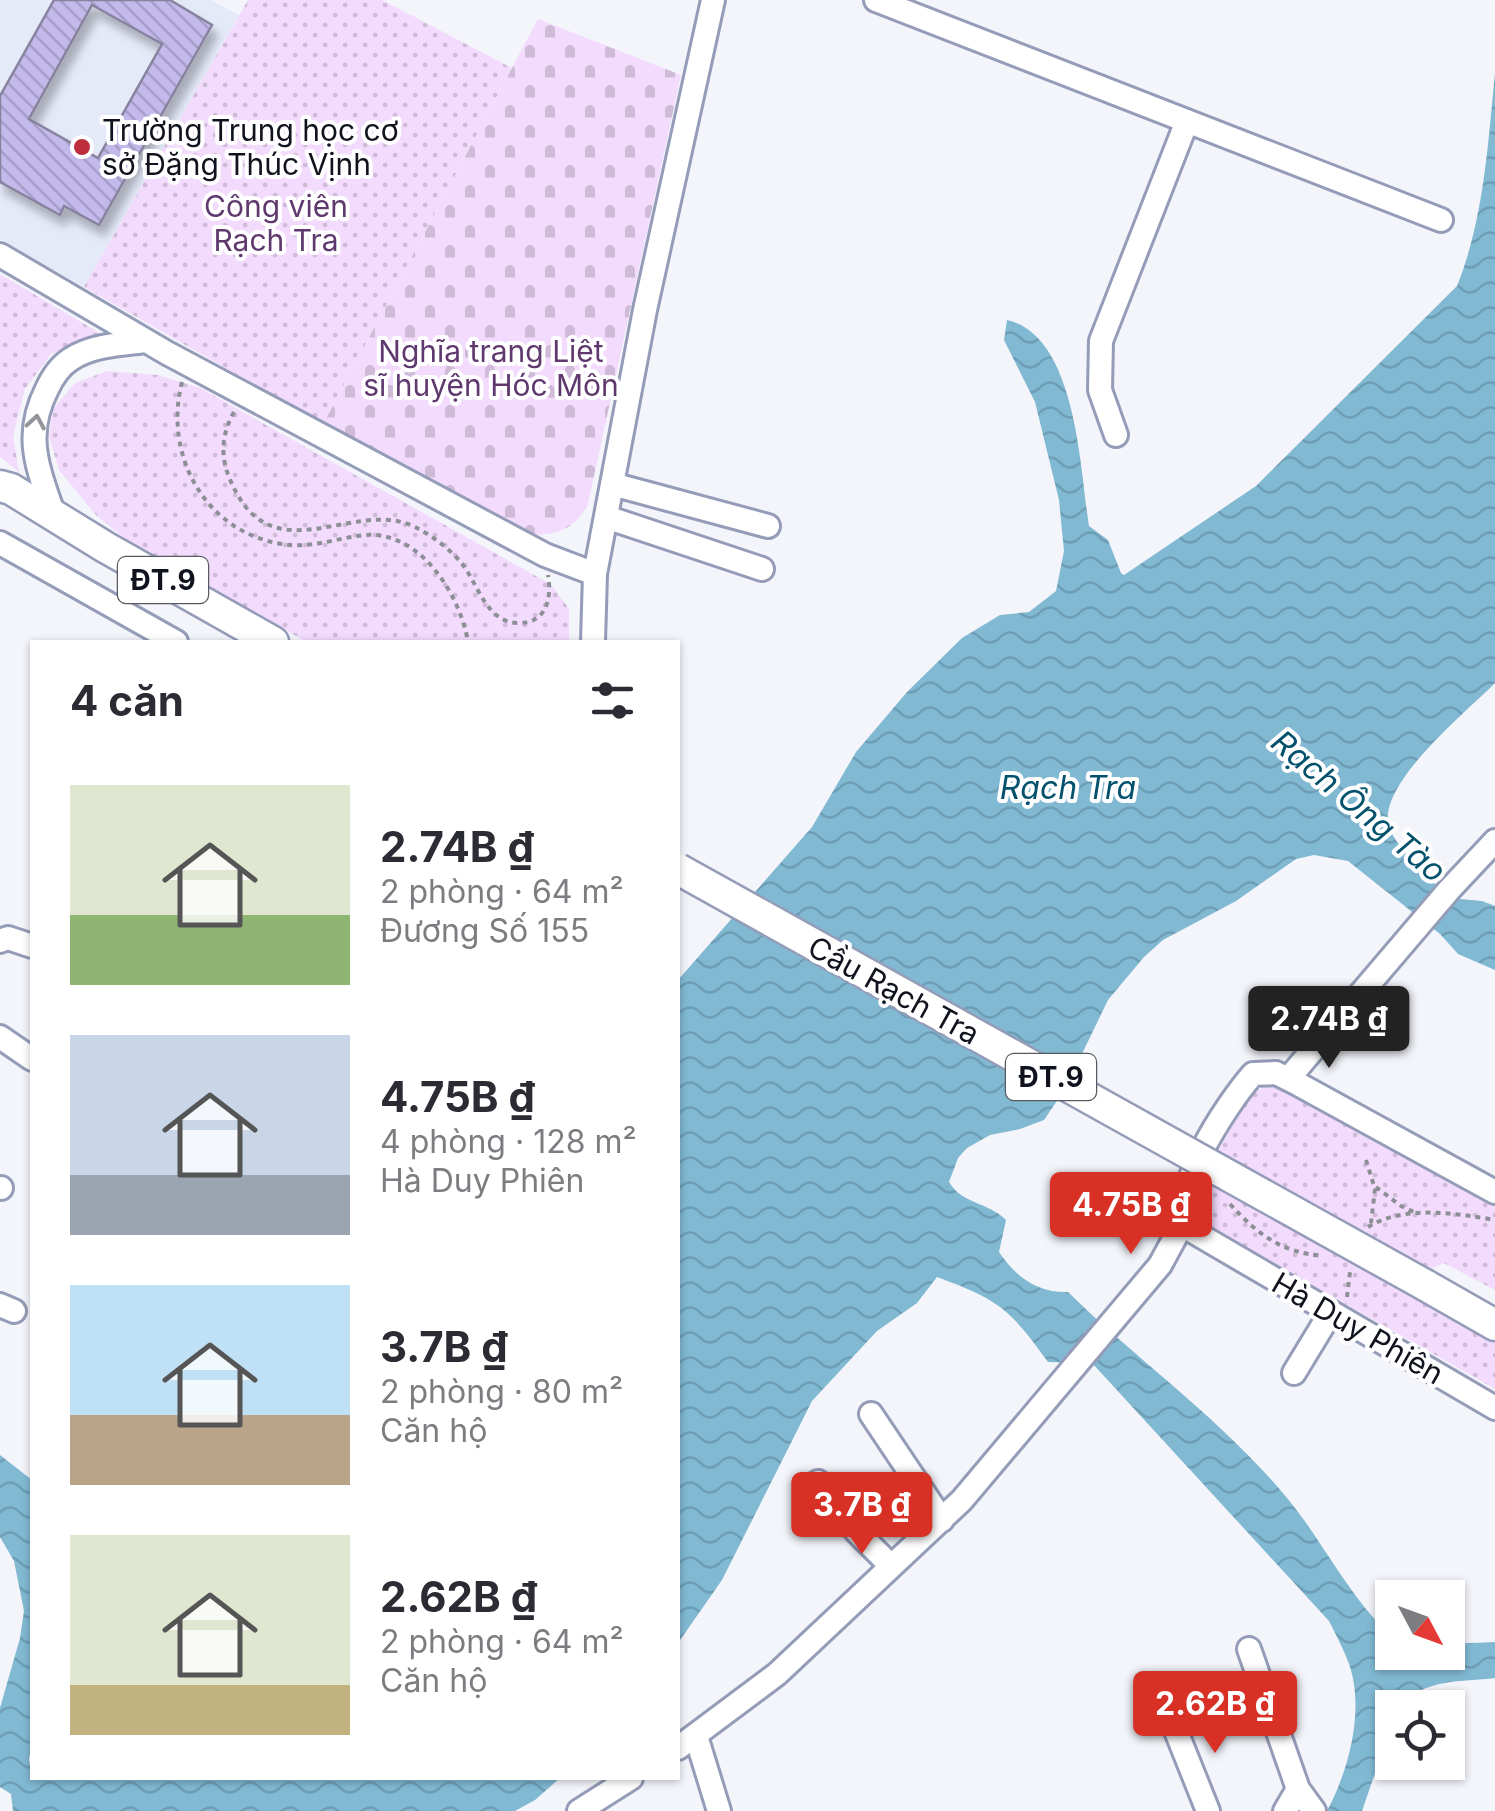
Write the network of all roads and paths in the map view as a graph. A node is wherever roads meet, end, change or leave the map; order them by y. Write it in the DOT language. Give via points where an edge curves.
graph roads {
  1 [pos="714,0"];
  2 [pos="876,0"];
  3 [pos="1187,121"];
  4 [pos="1441,220"];
  5 [pos="0,256"];
  6 [pos="146,341"];
  7 [pos="189,364"];
  8 [pos="249,396"];
  9 [pos="1116,435"];
  10 [pos="4,482"];
  11 [pos="612,484"];
  12 [pos="54,516"];
  13 [pos="606,517"];
  14 [pos="768,526"];
  15 [pos="0,543"];
  16 [pos="545,556"];
  17 [pos="762,569"];
  18 [pos="595,574"];
  19 [pos="172,640"];
  20 [pos="270,640"];
  21 [pos="468,640"];
  22 [pos="593,640"];
  23 [pos="1495,841"];
  24 [pos="680,870"];
  25 [pos="0,941"];
  26 [pos="30,945"];
  27 [pos="0,1037"];
  28 [pos="30,1057"];
  29 [pos="1288,1079"];
  30 [pos="1366,1160"];
  31 [pos="1374,1185"];
  32 [pos="1495,1192"];
  33 [pos="1418,1214"];
  34 [pos="1184,1220"];
  35 [pos="1372,1224"];
  36 [pos="1351,1263"];
  37 [pos="1337,1316"];
  38 [pos="1495,1325"];
  39 [pos="1294,1373"];
  40 [pos="1495,1408"];
  41 [pos="871,1414"];
  42 [pos="818,1482"];
  43 [pos="942,1520"];
  44 [pos="892,1566"];
  45 [pos="1249,1649"];
  46 [pos="1172,1721"];
  47 [pos="687,1742"];
  48 [pos="627,1780"];
  49 [pos="1298,1788"];
  50 [pos="579,1811"];
  51 [pos="719,1811"];
  52 [pos="1208,1811"];
  53 [pos="1285,1811"];
  54 [pos="1314,1811"];
  1 -- 11 [label="street"];
  2 -- 3 [label="street"];
  3 -- 4 [label="street"];
  3 -- 9 [label="street" via="1101,342 1100,390"];
  5 -- 6 [label="street"];
  6 -- 7 [label="street"];
  12 -- 6 [label="street, one-way" via="31,429 53,376 72,358"];
  7 -- 8 [label="street"];
  7 -- 21 [label="path" via="178,399 178,444 210,508 245,532 285,545 364,536 402,544 451,591"];
  8 -- 16 [label="street"];
  8 -- 16 [label="path" via="226,425 222,445 227,473 254,515 292,531 383,518 417,528 461,562 490,609 514,624 536,619 546,608 551,593"];
  10 -- 12 [label="main road, ĐT.9"];
  11 -- 13 [label="street"];
  11 -- 14 [label="street"];
  12 -- 20 [label="main road, ĐT.9"];
  13 -- 17 [label="street"];
  13 -- 18 [label="street"];
  15 -- 19 [label="street"];
  16 -- 18 [label="street"];
  18 -- 22 [label="street"];
  23 -- 29 [label="street"];
  24 -- 38 [label="main road, Cầu Rạch Tra / ĐT.9, bridge"];
  25 -- 26 [label="street"];
  27 -- 28 [label="street"];
  29 -- 32 [label="street"];
  29 -- 34 [label="street" via="1253,1074 1223,1114 1185,1189"];
  30 -- 31 [label="path"];
  31 -- 33 [label="path"];
  31 -- 35 [label="path"];
  34 -- 37 [label="street, Hà Duy Phiên"];
  34 -- 43 [label="street" via="1160,1265"];
  36 -- 37 [label="path"];
  37 -- 39 [label="street"];
  37 -- 40 [label="street, Hà Duy Phiên"];
  41 -- 43 [label="street"];
  42 -- 44 [label="street"];
  43 -- 44 [label="street"];
  44 -- 47 [label="street" via="776,1674"];
  45 -- 49 [label="street"];
  46 -- 52 [label="street"];
  47 -- 51 [label="street"];
  48 -- 50 [label="street"];
  49 -- 53 [label="street"];
  49 -- 54 [label="street"];
}
